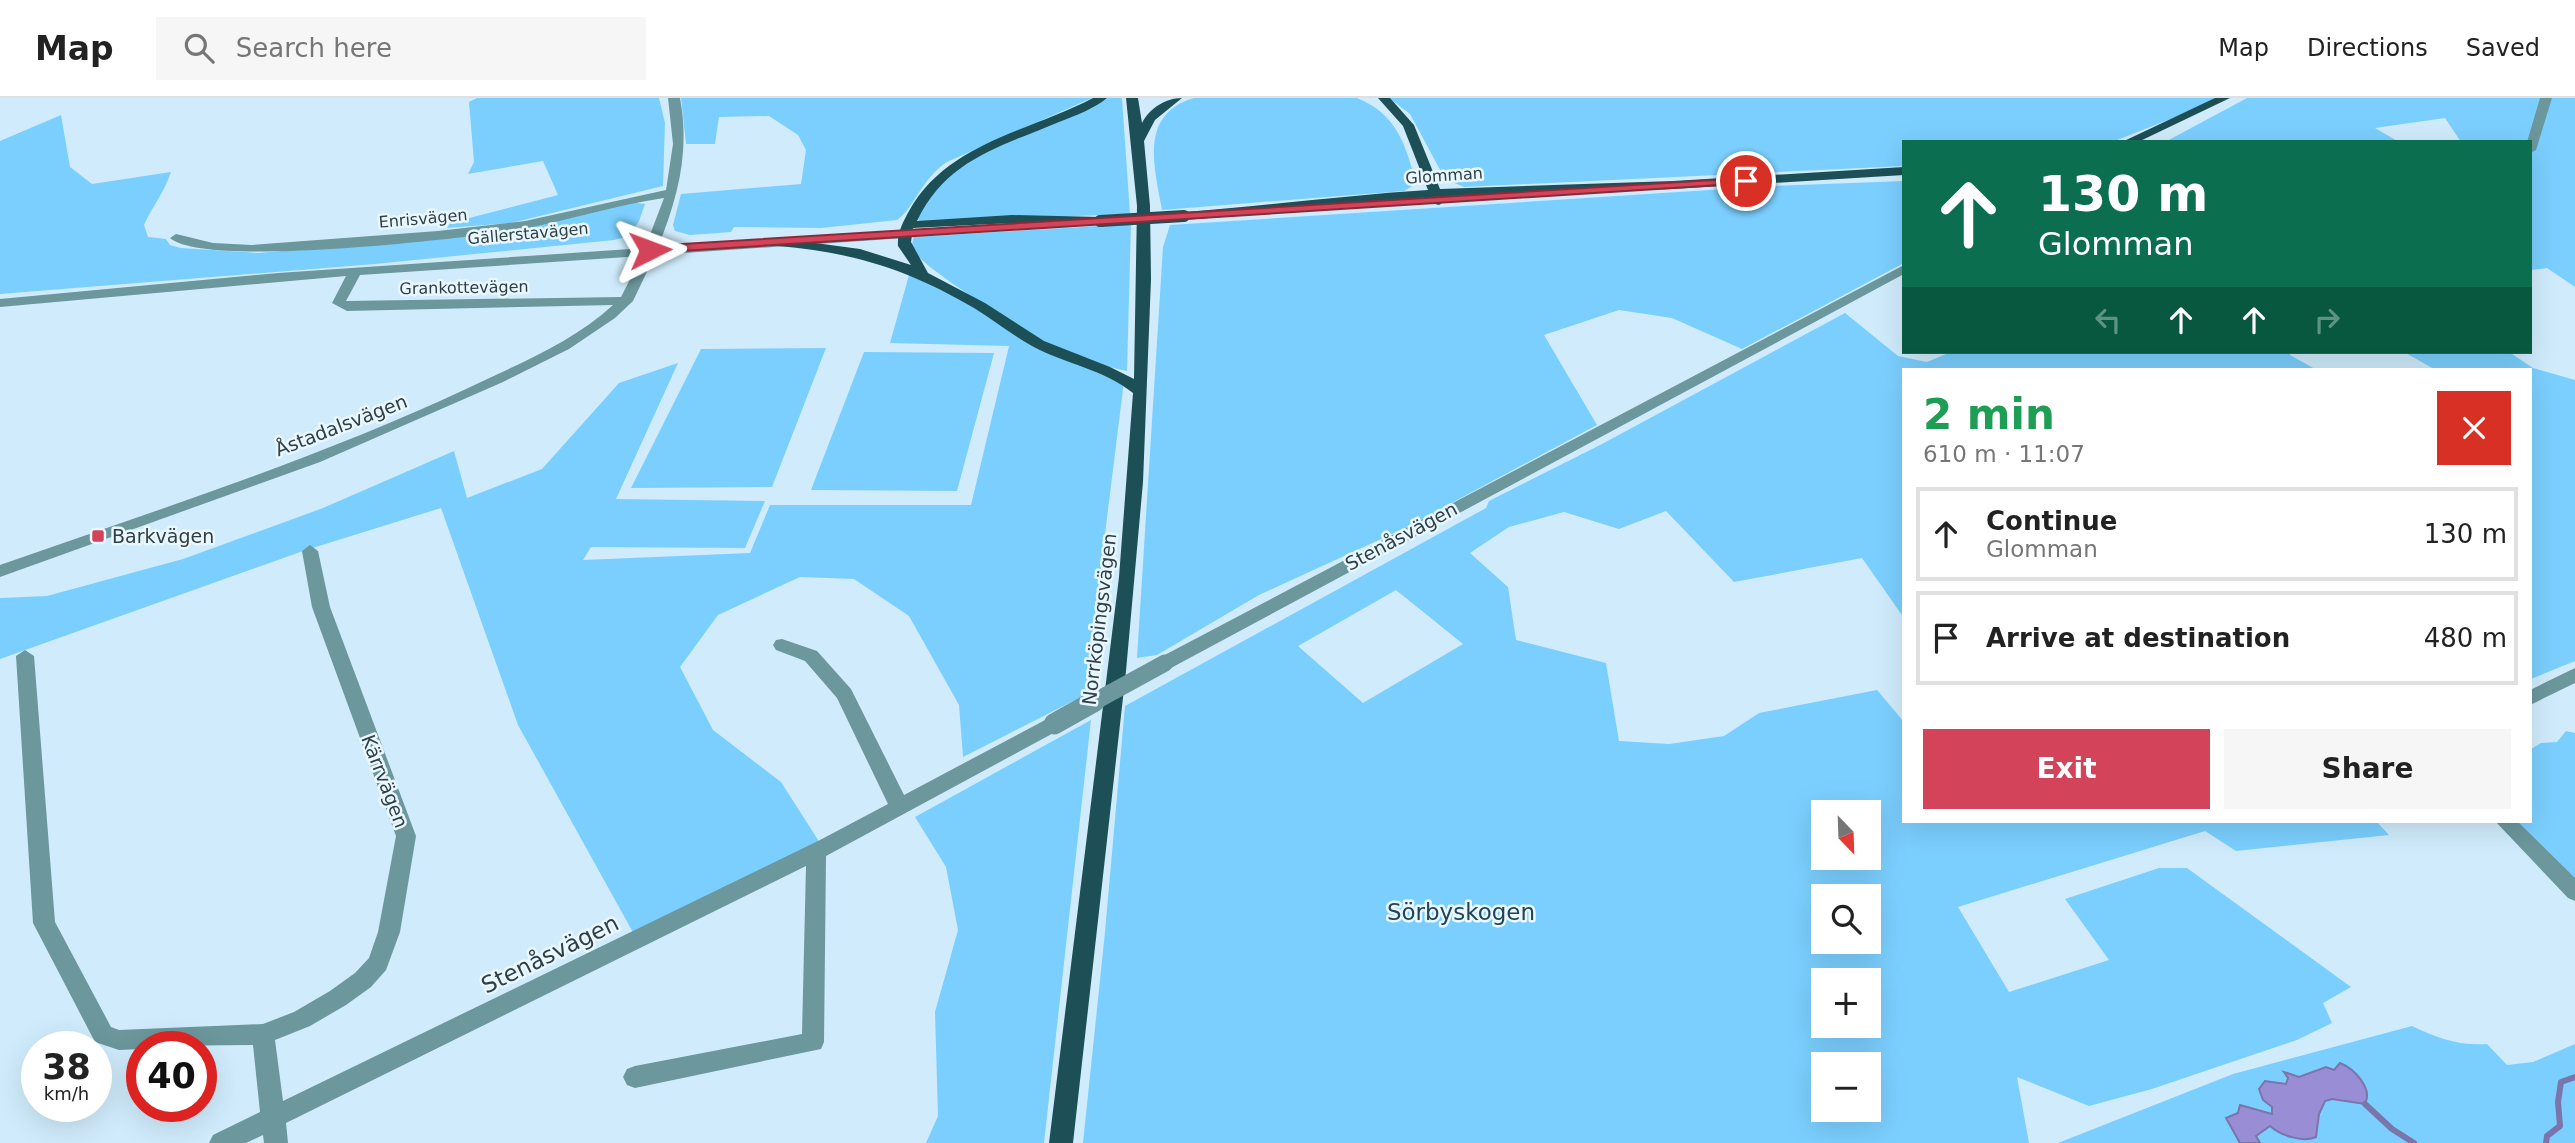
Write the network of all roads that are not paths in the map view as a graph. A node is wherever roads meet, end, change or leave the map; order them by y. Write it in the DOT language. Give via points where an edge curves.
graph roads {
  1 [pos="674,98"];
  2 [pos="1101,98"];
  3 [pos="1132,98"];
  4 [pos="1176,98"];
  5 [pos="1384,98"];
  6 [pos="2224,98"];
  7 [pos="2546,98"];
  8 [pos="2133,140"];
  9 [pos="1138,141"];
  10 [pos="2532,144"];
  11 [pos="1902,171"];
  12 [pos="671,193"];
  13 [pos="1437,197"];
  14 [pos="907,229"];
  15 [pos="176,238"];
  16 [pos="778,242"];
  17 [pos="652,245"];
  18 [pos="1902,270"];
  19 [pos="355,272"];
  20 [pos="278,277"];
  21 [pos="927,277"];
  22 [pos="626,301"];
  23 [pos="0,303"];
  24 [pos="1141,392"];
  25 [pos="310,551"];
  26 [pos="0,570"];
  27 [pos="782,645"];
  28 [pos="25,656"];
  29 [pos="2575,675"];
  30 [pos="2532,697"];
  31 [pos="900,807"];
  32 [pos="2507,823"];
  33 [pos="816,851"];
  34 [pos="2575,892"];
  35 [pos="263,1034"];
  36 [pos="635,1077"];
  37 [pos="274,1131"];
  38 [pos="221,1143"];
  39 [pos="1061,1143"];
  1 -- 12 [label="street, Åstadalsvägen" via="679,148"];
  2 -- 14 [label="main road" via="952,165 932,182"];
  3 -- 9 [label="main road, Norrköpingsvägen"];
  4 -- 9 [label="main road" via="1150,118"];
  5 -- 13 [label="main road" via="1408,125"];
  6 -- 8 [label="main road"];
  7 -- 10 [label="street"];
  9 -- 24 [label="main road, Norrköpingsvägen" via="1145,259"];
  11 -- 13 [label="main road, Glomman"];
  12 -- 15 [label="street, Enrisvägen" via="537,222 436,235 246,248"];
  12 -- 17 [label="street, Åstadalsvägen"];
  13 -- 14 [label="main road, Glomman, bridge" via="1184,216"];
  14 -- 16 [label="street, Gällerstavägen"];
  14 -- 17 [label="street, Gällerstavägen"];
  14 -- 21 [label="main road" via="905,249"];
  16 -- 17 [label="street, Gällerstavägen"];
  16 -- 21 [label="main road" via="864,252"];
  17 -- 19 [label="street, Gällerstavägen"];
  17 -- 20 [label="street, Gällerstavägen" via="295,272"];
  17 -- 22 [label="street, Åstadalsvägen"];
  18 -- 31 [label="street, Stenåsvägen, bridge"];
  19 -- 20 [label="street, Gällerstavägen"];
  19 -- 22 [label="street, Grankottevägen" via="340,299 343,306"];
  20 -- 23 [label="street, Gällerstavägen"];
  21 -- 24 [label="main road" via="1037,343 1115,374"];
  22 -- 26 [label="street, Åstadalsvägen" via="581,335 433,410"];
  24 -- 39 [label="main road, Norrköpingsvägen" via="1137,494"];
  25 -- 35 [label="street, Kärrvägen" via="321,607 341,666 407,836 389,932 378,963 338,998"];
  27 -- 31 [label="street" via="811,656 828,672 857,717"];
  28 -- 35 [label="street, Kärrvägen" via="44,923 103,1035 139,1041"];
  29 -- 30 [label="street"];
  31 -- 33 [label="street, Stenåsvägen"];
  32 -- 34 [label="street"];
  33 -- 36 [label="street" via="813,1042"];
  33 -- 37 [label="street, Stenåsvägen"];
  35 -- 37 [label="street"];
  37 -- 38 [label="street, Stenåsvägen"];
}
